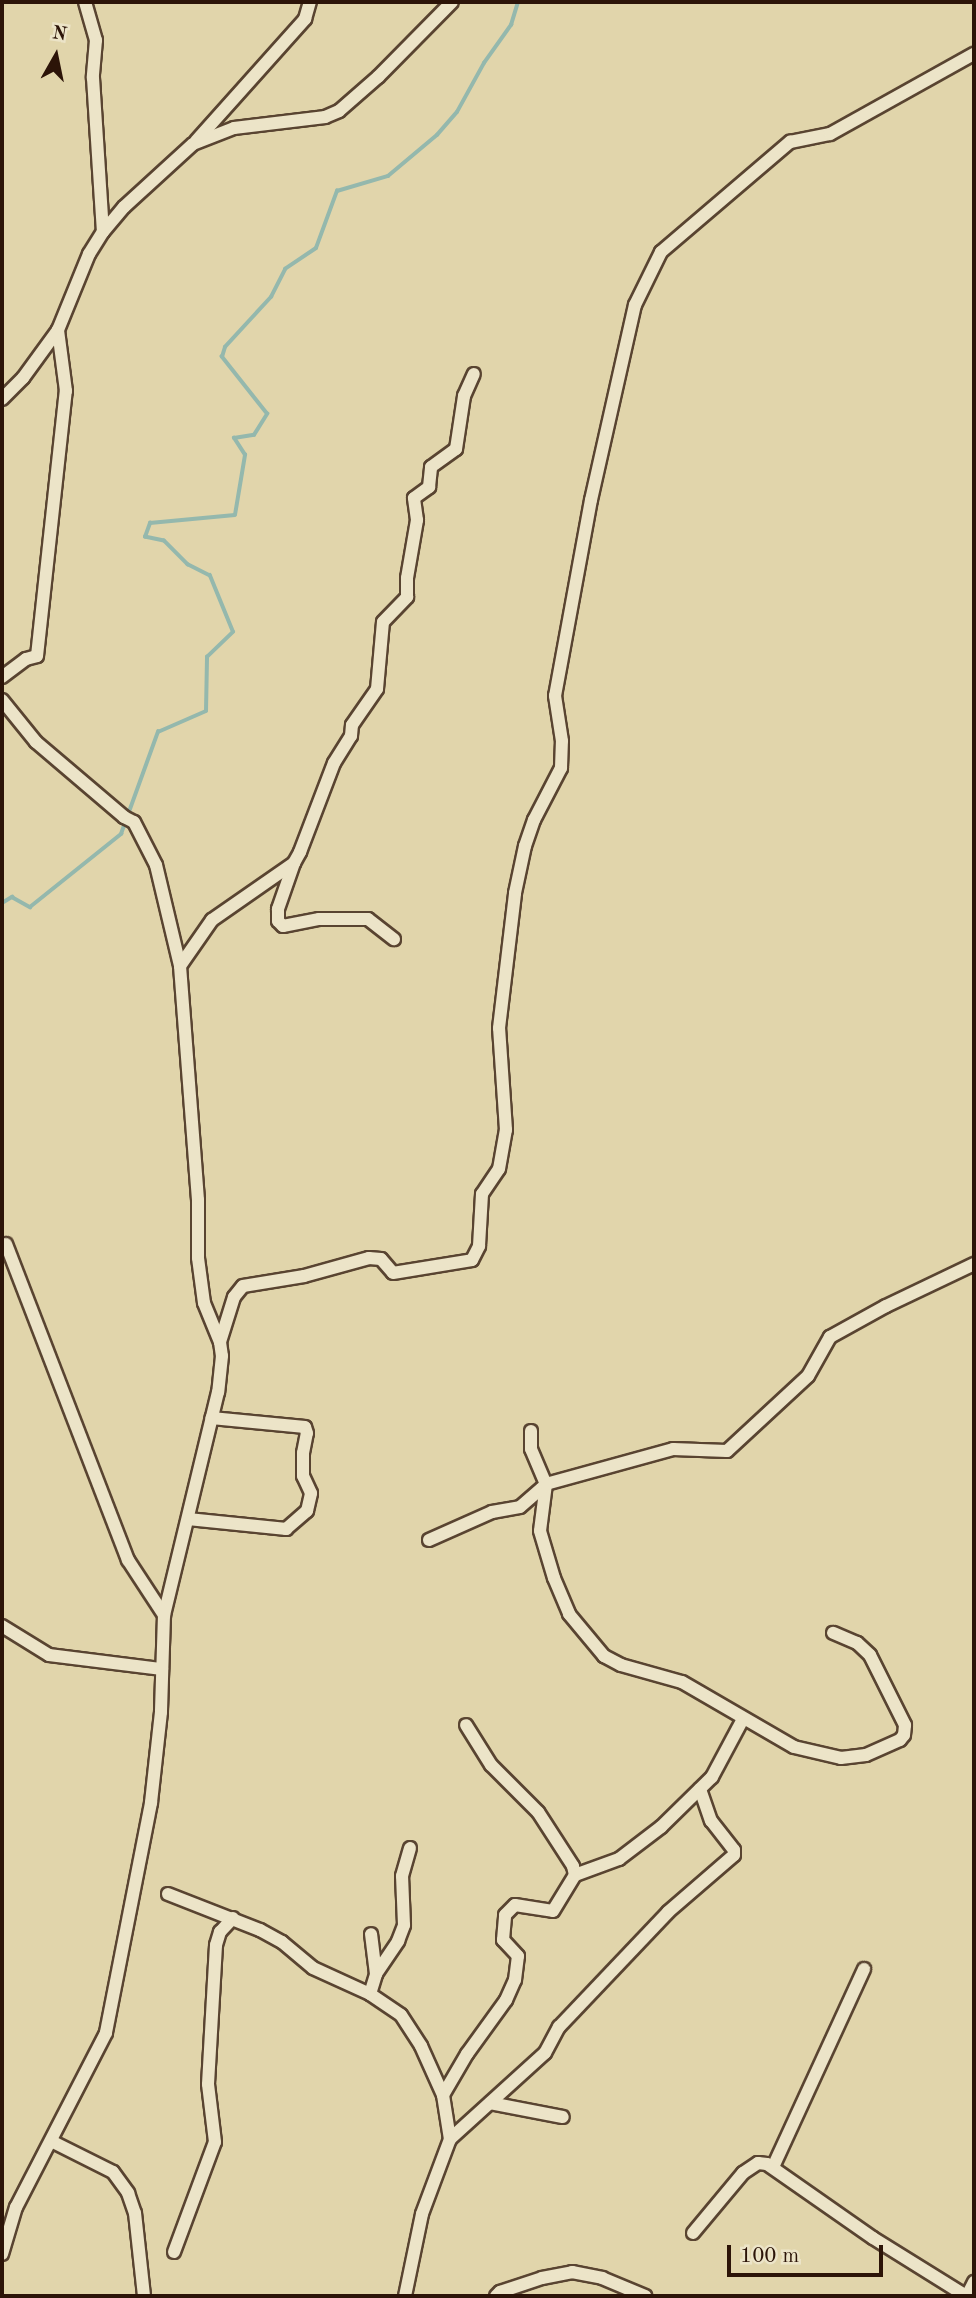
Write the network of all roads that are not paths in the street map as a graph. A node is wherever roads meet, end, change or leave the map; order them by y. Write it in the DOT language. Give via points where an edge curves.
graph roads {
  1 [pos="85,2"];
  2 [pos="310,2"];
  3 [pos="452,2"];
  4 [pos="974,54"];
  5 [pos="193,144"];
  6 [pos="103,232"];
  7 [pos="58,330"];
  8 [pos="474,373"];
  9 [pos="2,398"];
  10 [pos="2,677"];
  11 [pos="2,700"];
  12 [pos="295,863"];
  13 [pos="394,939"];
  14 [pos="180,966"];
  15 [pos="6,1244"];
  16 [pos="974,1264"];
  17 [pos="220,1342"];
  18 [pos="211,1418"];
  19 [pos="531,1432"];
  20 [pos="546,1484"];
  21 [pos="188,1519"];
  22 [pos="429,1540"];
  23 [pos="164,1615"];
  24 [pos="2,1626"];
  25 [pos="833,1633"];
  26 [pos="162,1669"];
  27 [pos="743,1719"];
  28 [pos="466,1725"];
  29 [pos="700,1789"];
  30 [pos="410,1848"];
  31 [pos="575,1875"];
  32 [pos="168,1894"];
  33 [pos="233,1918"];
  34 [pos="371,1934"];
  35 [pos="864,1969"];
  36 [pos="376,1974"];
  37 [pos="370,1994"];
  38 [pos="443,2095"];
  39 [pos="490,2103"];
  40 [pos="563,2117"];
  41 [pos="450,2139"];
  42 [pos="51,2141"];
  43 [pos="773,2167"];
  44 [pos="693,2232"];
  45 [pos="174,2252"];
  46 [pos="2,2255"];
  47 [pos="974,2282"];
  48 [pos="144,2296"];
  49 [pos="405,2296"];
  50 [pos="496,2296"];
  51 [pos="645,2296"];
  52 [pos="966,2296"];
  1 -- 6 [label="street" via="96,40 93,78"];
  2 -- 5 [label="street" via="305,19"];
  3 -- 5 [label="street" via="339,111 326,117 234,128"];
  4 -- 17 [label="street" via="830,134 790,142 661,252 635,305 591,500 555,696 561,768 534,820 514,893 499,1028 506,1130 499,1169 482,1194 478,1246 472,1260 393,1273 381,1259 369,1258 243,1286 234,1297"];
  5 -- 6 [label="street"];
  6 -- 7 [label="street" via="89,254"];
  7 -- 9 [label="street"];
  7 -- 10 [label="street" via="66,391 37,656"];
  8 -- 12 [label="street" via="464,396 456,449 431,467 429,487 414,498 417,520 407,597 383,622 377,689 352,725 351,736 334,763"];
  11 -- 14 [label="street" via="36,742 129,819 156,864"];
  12 -- 13 [label="street" via="278,909 283,926 319,919 368,919"];
  12 -- 14 [label="street" via="212,920"];
  14 -- 17 [label="street" via="198,1200 198,1258 204,1303"];
  15 -- 23 [label="street" via="128,1560"];
  16 -- 20 [label="street" via="830,1337 808,1376 727,1451 673,1449"];
  17 -- 18 [label="street" via="218,1392"];
  18 -- 21 [label="street"];
  18 -- 21 [label="street" via="304,1427 303,1476 311,1493 307,1511 286,1529"];
  19 -- 20 [label="street" via="531,1449"];
  20 -- 22 [label="street" via="520,1507 492,1512"];
  20 -- 27 [label="street" via="540,1531 569,1614 604,1656 682,1682"];
  21 -- 23 [label="street"];
  23 -- 26 [label="street"];
  24 -- 26 [label="street" via="50,1655"];
  25 -- 27 [label="street" via="857,1643 870,1655 905,1725 900,1740 866,1755 841,1758 794,1747"];
  26 -- 42 [label="street" via="151,1803 119,1981 106,2033"];
  27 -- 29 [label="street" via="712,1777"];
  28 -- 31 [label="street" via="491,1765 538,1812"];
  29 -- 31 [label="street" via="619,1860"];
  29 -- 39 [label="street" via="711,1821 734,1854 668,1912 559,2027 545,2053"];
  30 -- 36 [label="street" via="402,1876 404,1925"];
  31 -- 38 [label="street" via="552,1910 515,1905 505,1914 503,1940 518,1956 514,1980 506,2000"];
  32 -- 33 [label="street"];
  33 -- 37 [label="street" via="282,1942 313,1968"];
  33 -- 45 [label="street" via="216,1944 208,2084 215,2142"];
  34 -- 36 [label="street"];
  35 -- 43 [label="street"];
  36 -- 37 [label="street"];
  37 -- 38 [label="street" via="401,2015"];
  38 -- 41 [label="street"];
  39 -- 40 [label="street"];
  39 -- 41 [label="street"];
  41 -- 49 [label="street" via="422,2214"];
  42 -- 46 [label="street" via="16,2207"];
  42 -- 48 [label="street" via="113,2172 128,2193 135,2213"];
  43 -- 44 [label="street" via="758,2163 743,2173"];
  43 -- 52 [label="street"];
  47 -- 52 [label="street"];
  50 -- 51 [label="street" via="542,2277 572,2272 602,2278"];
}
